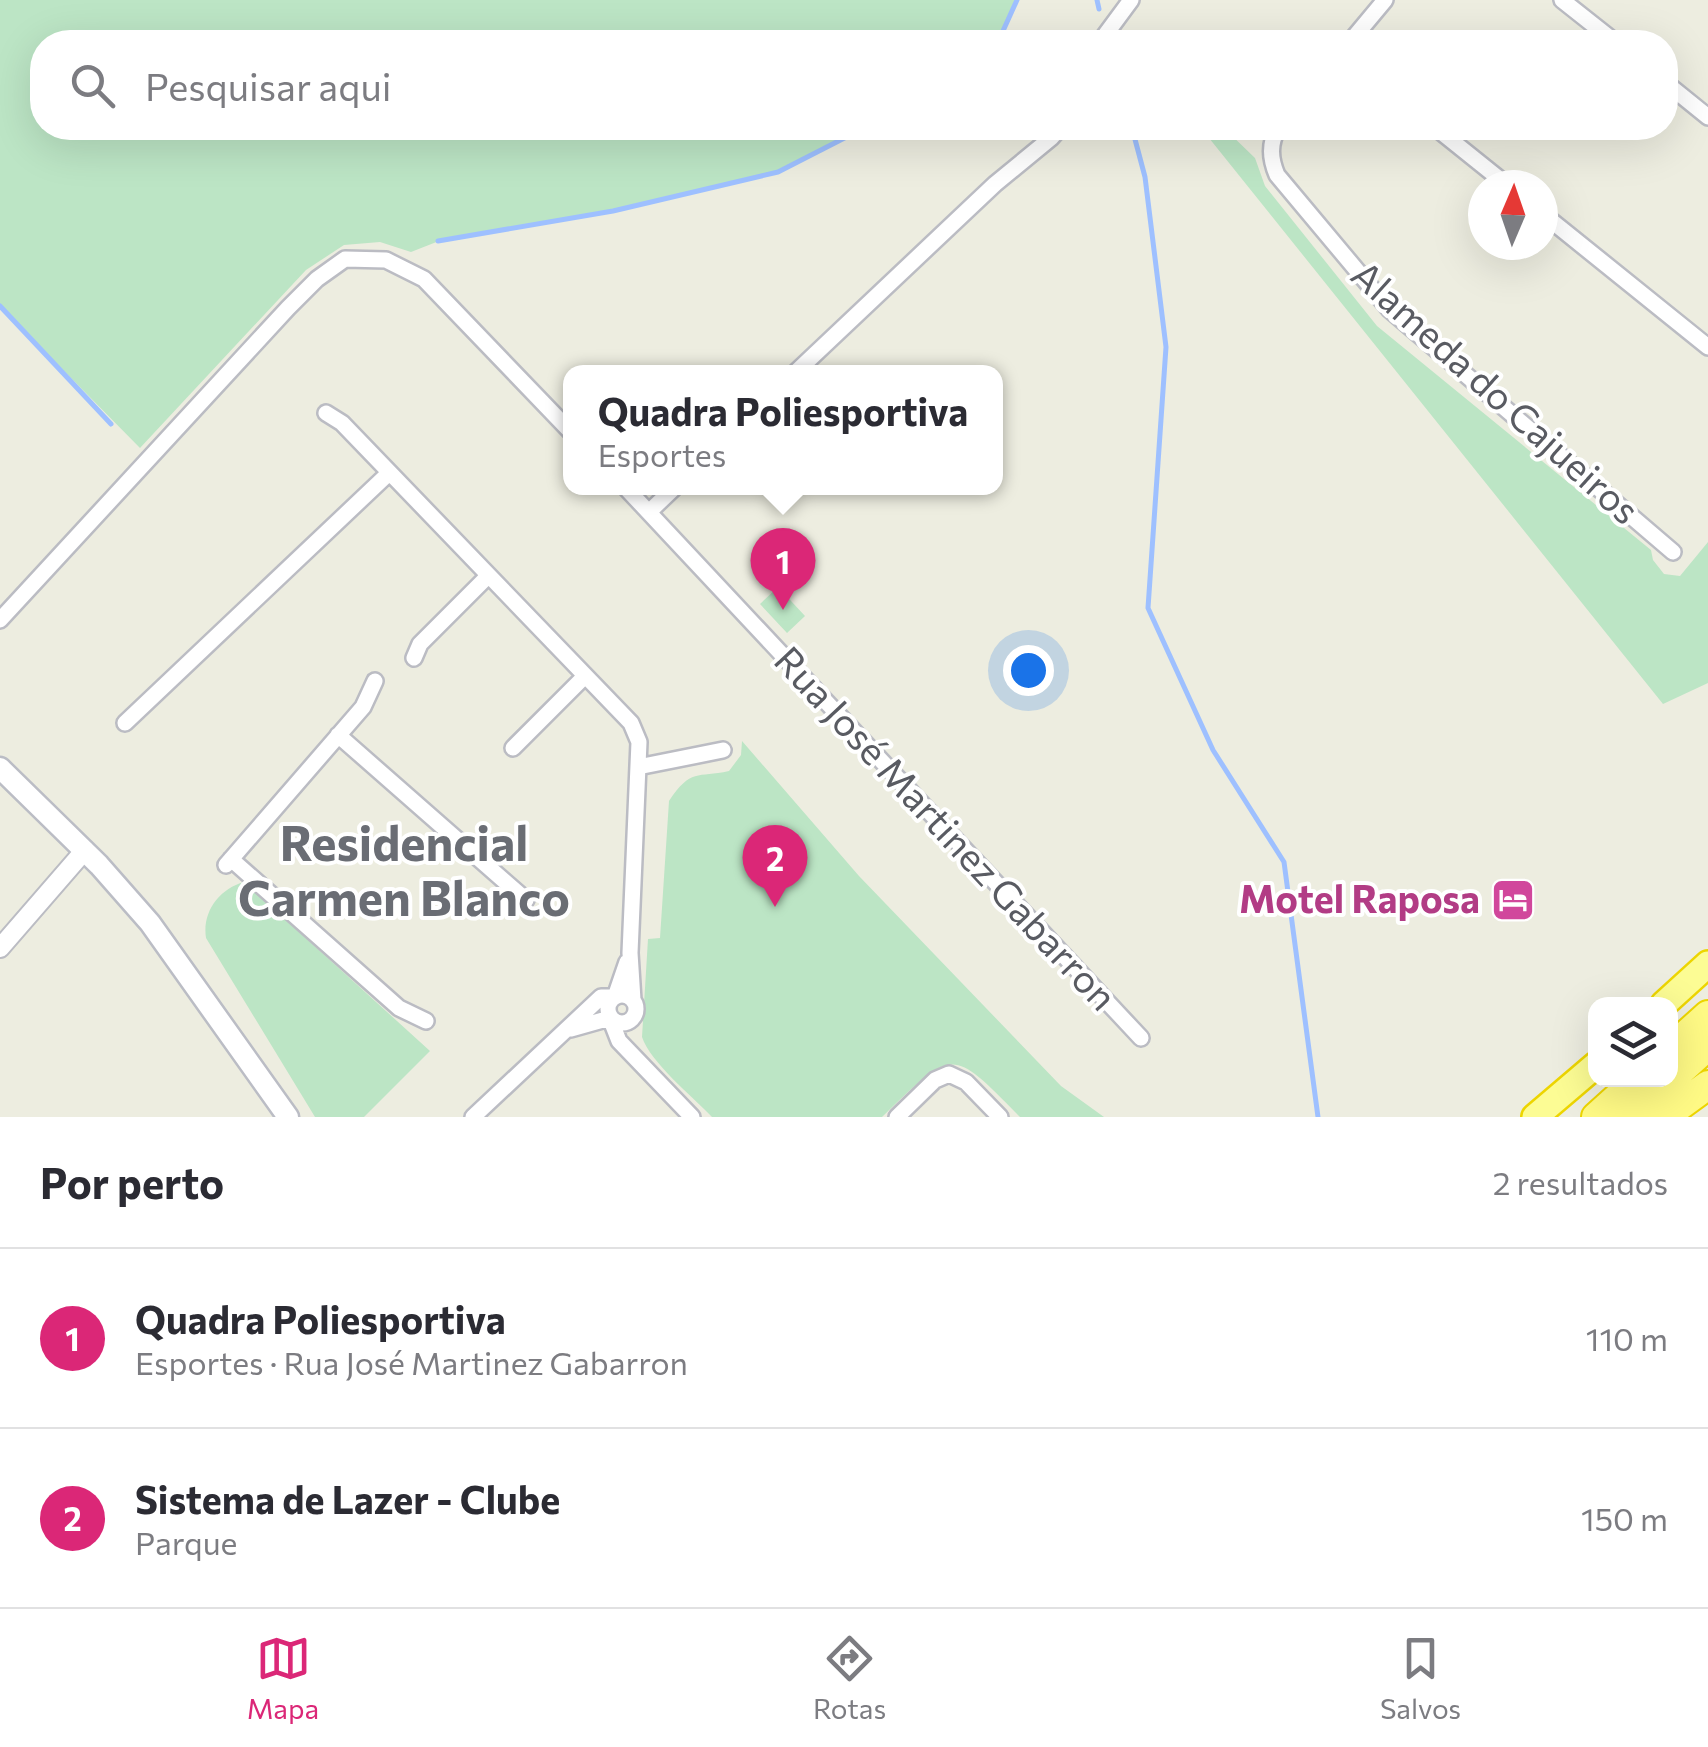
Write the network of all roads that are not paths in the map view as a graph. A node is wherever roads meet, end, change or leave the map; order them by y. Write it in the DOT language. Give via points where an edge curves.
graph roads {
  1 [pos="1131,0"];
  2 [pos="1385,0"];
  3 [pos="1562,0"];
  4 [pos="1109,30"];
  5 [pos="1360,30"];
  6 [pos="1600,30"];
  7 [pos="1678,93"];
  8 [pos="1708,118"];
  9 [pos="1050,140"];
  10 [pos="1272,140"];
  11 [pos="1451,140"];
  12 [pos="1488,170"];
  13 [pos="1558,226"];
  14 [pos="1708,347"];
  15 [pos="803,365"];
  16 [pos="326,413"];
  17 [pos="563,424"];
  18 [pos="389,473"];
  19 [pos="633,495"];
  20 [pos="667,495"];
  21 [pos="649,512"];
  22 [pos="1674,552"];
  23 [pos="487,577"];
  24 [pos="0,620"];
  25 [pos="414,658"];
  26 [pos="584,677"];
  27 [pos="375,681"];
  28 [pos="125,723"];
  29 [pos="338,735"];
  30 [pos="513,748"];
  31 [pos="722,750"];
  32 [pos="638,767"];
  33 [pos="0,768"];
  34 [pos="85,850"];
  35 [pos="526,900"];
  36 [pos="0,948"];
  37 [pos="630,953"];
  38 [pos="1708,964"];
  39 [pos="616,996"];
  40 [pos="1672,997"];
  41 [pos="633,1000"];
  42 [pos="1708,1015"];
  43 [pos="610,1018"];
  44 [pos="633,1018"];
  45 [pos="426,1020"];
  46 [pos="567,1030"];
  47 [pos="1141,1038"];
  48 [pos="1678,1042"];
  49 [pos="1708,1046"];
  50 [pos="636,1060"];
  51 [pos="1588,1072"];
  52 [pos="1708,1086"];
  53 [pos="1629,1087"];
  54 [pos="688,1116"];
  55 [pos="288,1117"];
  56 [pos="473,1117"];
  57 [pos="897,1117"];
  58 [pos="1000,1117"];
  59 [pos="1535,1117"];
  60 [pos="1596,1117"];
  61 [pos="1630,1117"];
  62 [pos="1664,1117"];
  1 -- 4 [label="street"];
  2 -- 5 [label="street"];
  3 -- 6 [label="street"];
  7 -- 8 [label="street"];
  9 -- 15 [label="street"];
  10 -- 22 [label="street, Alameda do Cajueiros" via="1276,175 1390,310"];
  11 -- 12 [label="street"];
  13 -- 14 [label="street"];
  16 -- 18 [label="street"];
  17 -- 24 [label="street" via="424,279 386,260 344,259 288,308"];
  18 -- 23 [label="street"];
  18 -- 28 [label="street"];
  19 -- 21 [label="street, Rua José Martinez Gabarron"];
  20 -- 21 [label="street"];
  21 -- 47 [label="street, Rua José Martinez Gabarron"];
  23 -- 25 [label="street"];
  23 -- 26 [label="street"];
  26 -- 30 [label="street"];
  26 -- 32 [label="street" via="630,723 639,742"];
  27 -- 29 [label="street" via="363,708"];
  29 -- 35 [label="street"];
  29 -- 45 [label="street" via="228,862 399,1008"];
  31 -- 32 [label="street"];
  32 -- 37 [label="street"];
  33 -- 34 [label="main road"];
  34 -- 36 [label="street"];
  34 -- 55 [label="main road" via="168,946"];
  37 -- 39 [label="street"];
  37 -- 41 [label="street"];
  38 -- 40 [label="highway"];
  39 -- 41 [label="street"];
  39 -- 43 [label="street" via="608,1006"];
  39 -- 46 [label="street" via="601,997"];
  41 -- 44 [label="street"];
  42 -- 48 [label="highway"];
  43 -- 44 [label="street" via="622,1024"];
  43 -- 46 [label="street"];
  43 -- 50 [label="street"];
  44 -- 50 [label="street"];
  46 -- 56 [label="street"];
  49 -- 61 [label="highway"];
  50 -- 54 [label="street"];
  51 -- 59 [label="highway"];
  52 -- 62 [label="highway"];
  53 -- 60 [label="highway"];
  57 -- 58 [label="street" via="949,1074"];
}
